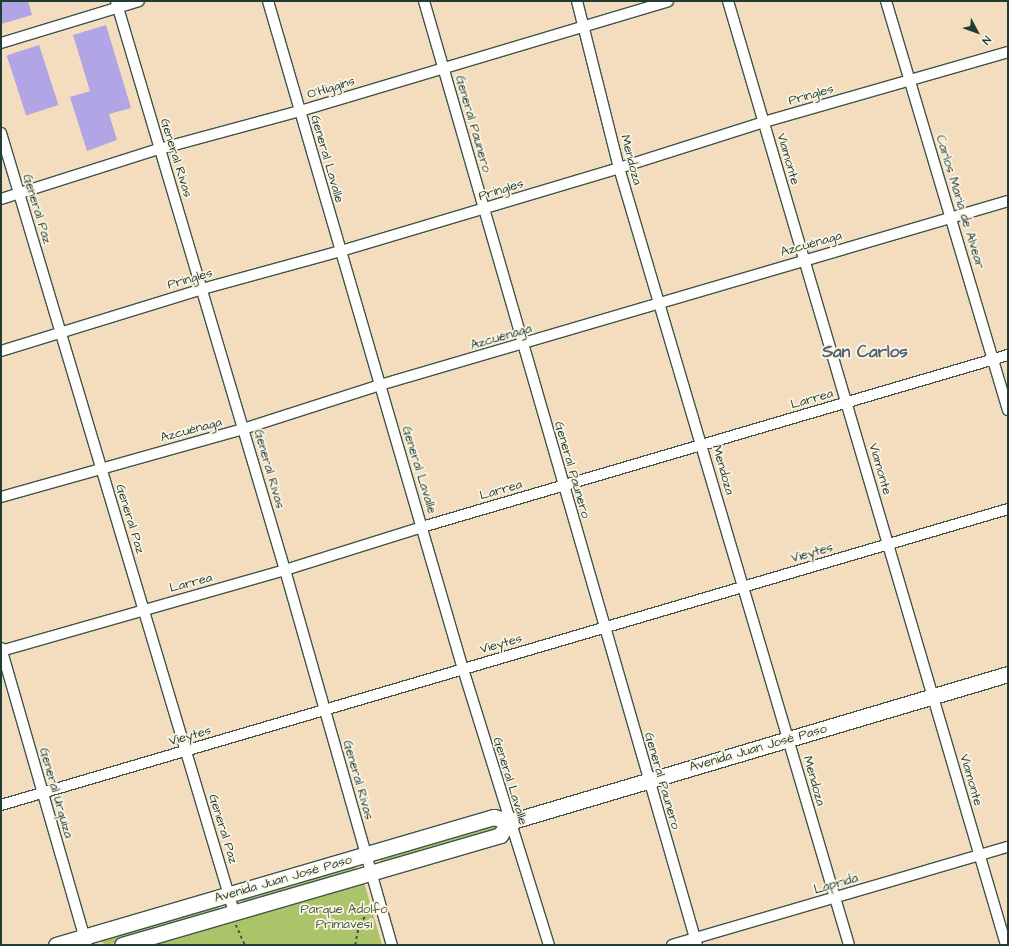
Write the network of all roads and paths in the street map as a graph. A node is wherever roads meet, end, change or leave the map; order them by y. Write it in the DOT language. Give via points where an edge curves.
graph roads {
  1 [pos="139,1"];
  2 [pos="268,1"];
  3 [pos="424,1"];
  4 [pos="577,1"];
  5 [pos="668,1"];
  6 [pos="728,1"];
  7 [pos="886,1"];
  8 [pos="117,5"];
  9 [pos="584,26"];
  10 [pos="1,43"];
  11 [pos="1008,52"];
  12 [pos="443,68"];
  13 [pos="910,81"];
  14 [pos="300,111"];
  15 [pos="764,122"];
  16 [pos="1,133"];
  17 [pos="159,150"];
  18 [pos="619,168"];
  19 [pos="19,193"];
  20 [pos="1,199"];
  21 [pos="1008,201"];
  22 [pos="484,208"];
  23 [pos="952,218"];
  24 [pos="341,251"];
  25 [pos="804,259"];
  26 [pos="202,289"];
  27 [pos="659,304"];
  28 [pos="60,332"];
  29 [pos="523,344"];
  30 [pos="1,351"];
  31 [pos="1008,355"];
  32 [pos="993,359"];
  33 [pos="380,385"];
  34 [pos="847,402"];
  35 [pos="1008,410"];
  36 [pos="243,429"];
  37 [pos="702,445"];
  38 [pos="101,468"];
  39 [pos="564,486"];
  40 [pos="1,497"];
  41 [pos="1008,509"];
  42 [pos="422,527"];
  43 [pos="888,544"];
  44 [pos="285,570"];
  45 [pos="743,587"];
  46 [pos="143,609"];
  47 [pos="604,628"];
  48 [pos="1,650"];
  49 [pos="463,669"];
  50 [pos="1008,674"];
  51 [pos="933,696"];
  52 [pos="324,711"];
  53 [pos="788,739"];
  54 [pos="186,751"];
  55 [pos="648,780"];
  56 [pos="43,793"];
  57 [pos="1,805"];
  58 [pos="509,822"];
  59 [pos="1008,847"];
  60 [pos="366,855"];
  61 [pos="980,856"];
  62 [pos="371,872"];
  63 [pos="228,895"];
  64 [pos="835,898"];
  65 [pos="378,900"];
  66 [pos="234,912"];
  67 [pos="86,941"];
  68 [pos="696,942"];
  69 [pos="56,945"];
  70 [pos="122,945"];
  71 [pos="245,945"];
  72 [pos="355,945"];
  73 [pos="392,945"];
  74 [pos="548,945"];
  75 [pos="672,945"];
  76 [pos="849,945"];
  77 [pos="1006,945"];
  1 -- 8 [label="street"];
  2 -- 14 [label="street, General Lavalle"];
  3 -- 12 [label="street, General Paunero"];
  4 -- 9 [label="street, Mendoza"];
  5 -- 9 [label="street, O'Higgins"];
  6 -- 15 [label="street, Viamonte"];
  7 -- 13 [label="street, Carlos María de Alvear"];
  8 -- 10 [label="street"];
  8 -- 17 [label="street, General Rivas"];
  9 -- 12 [label="street, O'Higgins"];
  9 -- 18 [label="street, Mendoza"];
  11 -- 13 [label="street, Pringles"];
  12 -- 14 [label="street, O'Higgins"];
  12 -- 22 [label="street, General Paunero"];
  13 -- 15 [label="street, Pringles"];
  13 -- 23 [label="street, Carlos María de Alvear"];
  14 -- 17 [label="street, O'Higgins"];
  14 -- 24 [label="street, General Lavalle"];
  15 -- 18 [label="street, Pringles"];
  15 -- 25 [label="street, Viamonte"];
  16 -- 19 [label="street, General Paz"];
  17 -- 19 [label="street, O'Higgins"];
  17 -- 26 [label="street, General Rivas"];
  18 -- 22 [label="street, Pringles"];
  18 -- 27 [label="street, Mendoza"];
  19 -- 20 [label="street, O'Higgins"];
  19 -- 28 [label="street, General Paz"];
  21 -- 23 [label="street, Azcuénaga"];
  22 -- 24 [label="street, Pringles"];
  22 -- 29 [label="street, General Paunero"];
  23 -- 25 [label="street, Azcuénaga"];
  23 -- 32 [label="street, Carlos María de Alvear"];
  24 -- 26 [label="street, Pringles"];
  24 -- 33 [label="street, General Lavalle"];
  25 -- 27 [label="street, Azcuénaga"];
  25 -- 34 [label="street, Viamonte"];
  26 -- 28 [label="street, Pringles"];
  26 -- 36 [label="street, General Rivas"];
  27 -- 29 [label="street, Azcuénaga"];
  27 -- 37 [label="street, Mendoza"];
  28 -- 30 [label="street, Pringles"];
  28 -- 38 [label="street, General Paz"];
  29 -- 33 [label="street, Azcuénaga"];
  29 -- 39 [label="street, General Paunero"];
  31 -- 32 [label="street, Larrea"];
  32 -- 34 [label="street, Larrea"];
  32 -- 35 [label="street, Carlos María de Alvear"];
  33 -- 36 [label="street, Azcuénaga"];
  33 -- 42 [label="street, General Lavalle"];
  34 -- 37 [label="street, Larrea"];
  34 -- 43 [label="street, Viamonte"];
  36 -- 38 [label="street, Azcuénaga"];
  36 -- 44 [label="street, General Rivas"];
  37 -- 39 [label="street, Larrea"];
  37 -- 45 [label="street, Mendoza"];
  38 -- 40 [label="street, Azcuénaga"];
  38 -- 46 [label="street, General Paz"];
  39 -- 42 [label="street, Larrea"];
  39 -- 47 [label="street, General Paunero"];
  41 -- 43 [label="street, Vieytes"];
  42 -- 44 [label="street, Larrea"];
  42 -- 49 [label="street, General Lavalle"];
  43 -- 45 [label="street, Vieytes"];
  43 -- 51 [label="street, Viamonte"];
  44 -- 46 [label="street, Larrea"];
  44 -- 52 [label="street, General Rivas"];
  45 -- 47 [label="street, Vieytes"];
  45 -- 53 [label="street, Mendoza"];
  46 -- 48 [label="street, Larrea"];
  46 -- 54 [label="street, General Paz"];
  47 -- 49 [label="street, Vieytes"];
  47 -- 55 [label="street, General Paunero"];
  48 -- 56 [label="street, General Urquiza"];
  49 -- 52 [label="street, Vieytes"];
  49 -- 58 [label="street, General Lavalle"];
  50 -- 51 [label="main road, Avenida Juan José Paso"];
  51 -- 53 [label="main road, Avenida Juan José Paso"];
  51 -- 61 [label="street, Viamonte"];
  52 -- 54 [label="street, Vieytes"];
  52 -- 60 [label="street, General Rivas"];
  53 -- 55 [label="main road, Avenida Juan José Paso"];
  53 -- 64 [label="street, Mendoza"];
  54 -- 56 [label="street, Vieytes"];
  54 -- 63 [label="street, General Paz"];
  55 -- 58 [label="main road, Avenida Juan José Paso"];
  55 -- 68 [label="street, General Paunero"];
  56 -- 57 [label="street, Vieytes"];
  56 -- 67 [label="street, General Urquiza"];
  58 -- 60 [label="main road, Avenida Juan José Paso" via="494,817"];
  58 -- 62 [label="main road, Avenida Juan José Paso" via="500,835"];
  58 -- 74 [label="street, General Lavalle"];
  59 -- 61 [label="street, Laprida"];
  60 -- 62 [label="street, General Rivas"];
  60 -- 63 [label="main road, Avenida Juan José Paso"];
  61 -- 64 [label="street, Laprida"];
  61 -- 77 [label="street, Viamonte"];
  62 -- 65 [label="street, General Rivas"];
  62 -- 66 [label="main road, Avenida Juan José Paso"];
  63 -- 66 [label="street, General Paz"];
  63 -- 67 [label="main road, Avenida Juan José Paso"];
  64 -- 68 [label="street, Laprida"];
  64 -- 76 [label="street, Mendoza"];
  65 -- 72 [label="path" via="359,924"];
  65 -- 73 [label="street, General Rivas"];
  66 -- 70 [label="main road, Avenida Juan José Paso"];
  66 -- 71 [label="path" via="236,925"];
  67 -- 69 [label="main road, Avenida Juan José Paso"];
  68 -- 75 [label="street, Laprida"];
}
